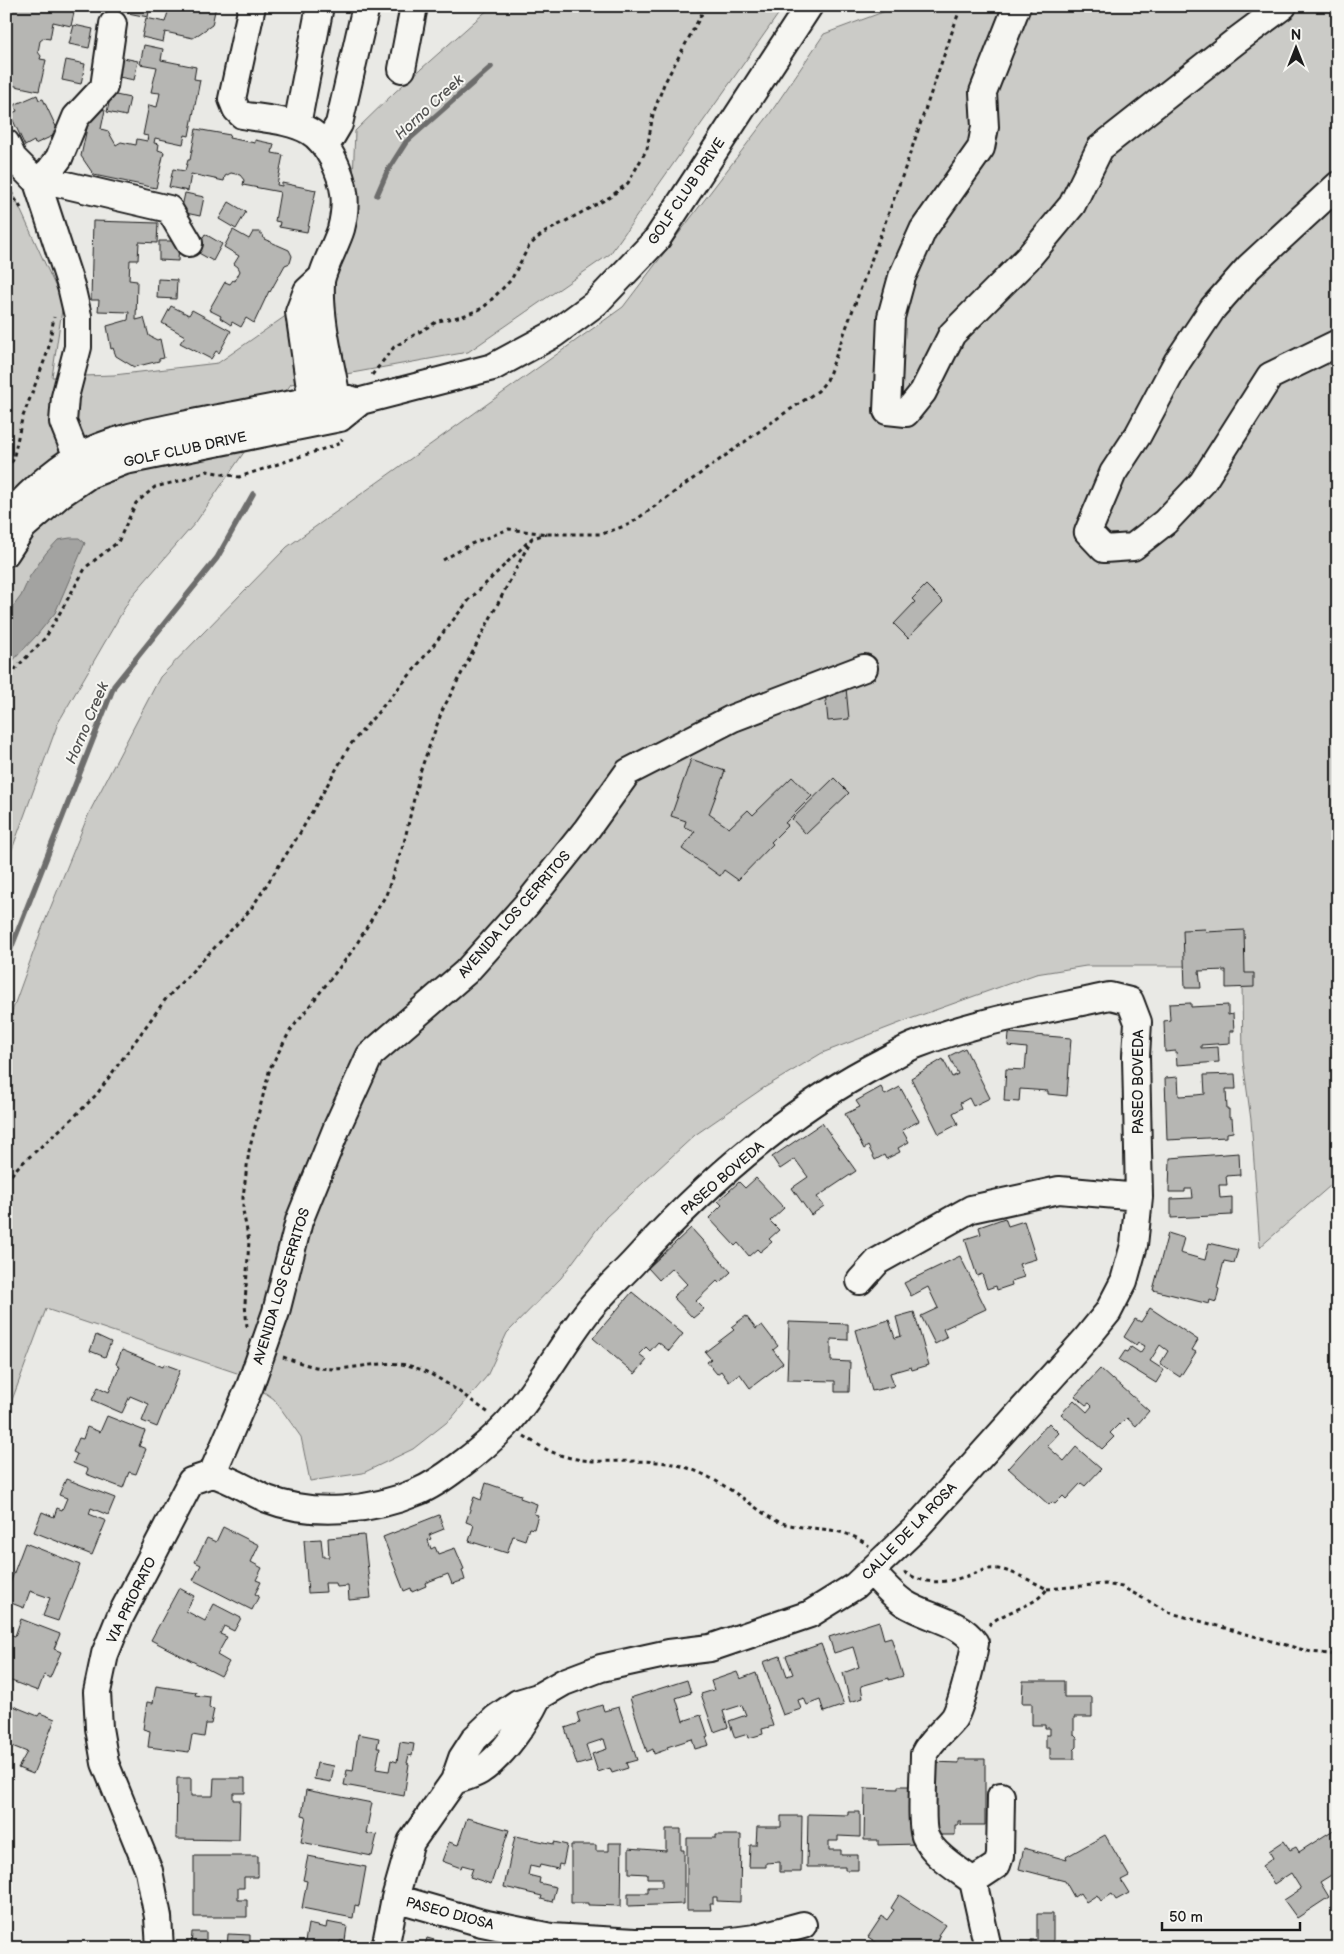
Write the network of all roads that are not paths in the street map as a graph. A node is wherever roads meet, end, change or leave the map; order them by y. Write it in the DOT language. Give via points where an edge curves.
graph roads {
  1 [pos="252,6"];
  2 [pos="320,6"];
  3 [pos="366,6"];
  4 [pos="414,6"];
  5 [pos="809,6"];
  6 [pos="1017,6"];
  7 [pos="1283,6"];
  8 [pos="113,24"];
  9 [pos="402,69"];
  10 [pos="296,125"];
  11 [pos="6,143"];
  12 [pos="326,146"];
  13 [pos="37,182"];
  14 [pos="1338,185"];
  15 [pos="189,243"];
  16 [pos="1338,343"];
  17 [pos="335,412"];
  18 [pos="83,466"];
  19 [pos="6,520"];
  20 [pos="6,553"];
  21 [pos="864,668"];
  22 [pos="1139,1198"];
  23 [pos="860,1281"];
  24 [pos="212,1474"];
  25 [pos="877,1564"];
  26 [pos="1001,1796"];
  27 [pos="973,1881"];
  28 [pos="394,1898"];
  29 [pos="803,1925"];
  30 [pos="160,1948"];
  31 [pos="385,1948"];
  32 [pos="988,1948"];
  1 -- 10 [label="street" via="232,99 242,115"];
  2 -- 10 [label="street"];
  3 -- 12 [label="street" via="339,124"];
  4 -- 9 [label="street"];
  5 -- 17 [label="street, GOLF CLUB DRIVE" via="656,239 596,303 554,334 493,367"];
  6 -- 7 [label="street" via="984,92 985,127 981,148 923,230 902,277 891,317 887,411 906,413 923,392 952,334 1027,259 1072,205 1100,148"];
  8 -- 13 [label="street" via="104,87 76,117 59,158"];
  10 -- 12 [label="street" via="310,131"];
  11 -- 13 [label="street" via="13,158"];
  12 -- 17 [label="street" via="342,177 345,198 336,244 321,278 320,305"];
  13 -- 15 [label="street" via="58,183 170,209"];
  13 -- 18 [label="street" via="62,255 78,316 78,347 62,422"];
  14 -- 16 [label="street" via="1249,267 1213,308 1177,362 1138,435 1113,473 1088,532 1104,549 1133,547 1165,522 1202,483 1270,376"];
  17 -- 18 [label="street, GOLF CLUB DRIVE" via="126,461"];
  18 -- 19 [label="street, GOLF CLUB DRIVE" via="29,496"];
  18 -- 20 [label="street, GOLF CLUB DRIVE" via="61,494 23,527"];
  21 -- 24 [label="street, AVENIDA LOS CERRITOS" via="733,718 628,772 528,903 466,972 370,1055 299,1221 273,1320 250,1386"];
  22 -- 23 [label="street" via="1059,1190 972,1209 878,1261"];
  22 -- 24 [label="street, PASEO BOVEDA" via="1138,1022 1130,1000 1110,996 977,1025 917,1044 855,1075 723,1173 652,1241 589,1310 506,1425 481,1450 447,1475 418,1492 387,1503 348,1509 306,1508 269,1500"];
  22 -- 25 [label="street, CALLE DE LA ROSA" via="1134,1245 1124,1281 1108,1312 915,1529"];
  24 -- 30 [label="street, VIA PRIORATO" via="191,1481 124,1609 104,1654 97,1692 105,1763 149,1871"];
  25 -- 27 [label="street" via="905,1604 966,1632 975,1643 955,1717 924,1754 923,1818 924,1834 931,1845"];
  25 -- 28 [label="street, CALLE DE LA ROSA" via="855,1586 810,1614 710,1648 601,1668 518,1703 496,1718 475,1738 462,1758 454,1781 411,1842"];
  26 -- 27 [label="street" via="1000,1856 997,1865"];
  27 -- 32 [label="street"];
  28 -- 29 [label="street, PASEO DIOSA" via="482,1923 551,1937 635,1942 724,1942 755,1938"];
  28 -- 31 [label="street, CALLE DE LA ROSA"];
}
